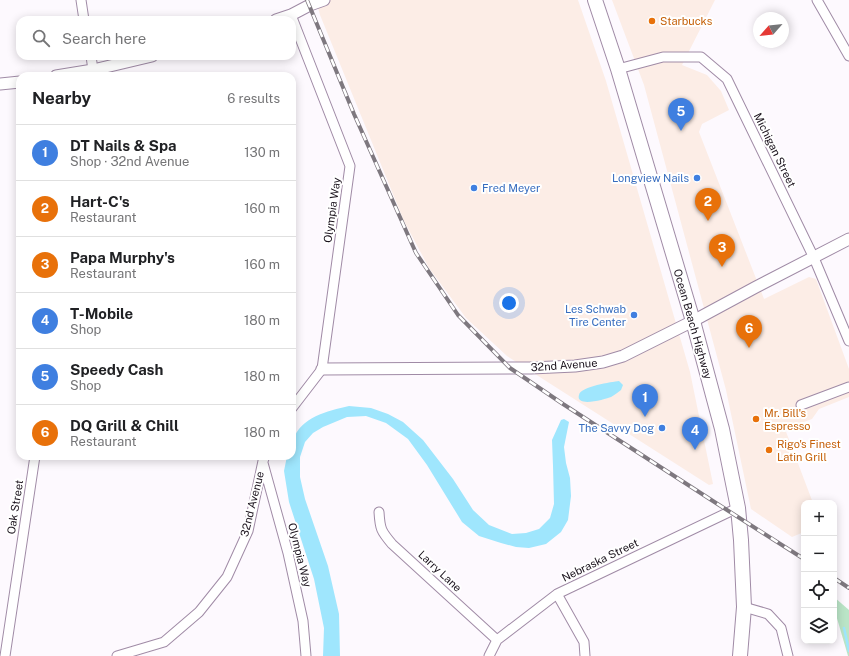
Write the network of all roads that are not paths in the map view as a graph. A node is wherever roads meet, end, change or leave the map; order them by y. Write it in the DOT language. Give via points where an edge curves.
graph roads {
  1 [pos="81,0"];
  2 [pos="324,0"];
  3 [pos="595,0"];
  4 [pos="817,0"];
  5 [pos="291,15"];
  6 [pos="83,16"];
  7 [pos="288,16"];
  8 [pos="296,28"];
  9 [pos="849,56"];
  10 [pos="91,60"];
  11 [pos="138,60"];
  12 [pos="618,69"];
  13 [pos="93,72"];
  14 [pos="96,72"];
  15 [pos="16,82"];
  16 [pos="0,84"];
  17 [pos="849,239"];
  18 [pos="814,258"];
  19 [pos="693,321"];
  20 [pos="849,341"];
  21 [pos="322,369"];
  22 [pos="849,387"];
  23 [pos="296,403"];
  24 [pos="801,405"];
  25 [pos="34,460"];
  26 [pos="264,460"];
  27 [pos="264,460"];
  28 [pos="738,508"];
  29 [pos="379,512"];
  30 [pos="557,594"];
  31 [pos="744,607"];
  32 [pos="497,640"];
  33 [pos="5,656"];
  34 [pos="117,656"];
  35 [pos="306,656"];
  36 [pos="489,656"];
  37 [pos="585,656"];
  38 [pos="740,656"];
  39 [pos="788,656"];
  1 -- 6 [label="street"];
  2 -- 5 [label="street"];
  3 -- 12 [label="main road, Ocean Beach Highway"];
  4 -- 9 [label="street"];
  5 -- 7 [label="street"];
  8 -- 21 [label="street, Olympia Way" via="350,166"];
  10 -- 13 [label="street"];
  11 -- 14 [label="street"];
  12 -- 18 [label="street, Michigan Street" via="663,56 701,57 727,79"];
  12 -- 19 [label="main road, Ocean Beach Highway"];
  15 -- 16 [label="street"];
  17 -- 18 [label="street, 32nd Avenue"];
  18 -- 19 [label="street, 32nd Avenue"];
  18 -- 20 [label="street, Michigan Street"];
  19 -- 21 [label="street, 32nd Avenue" via="623,356 575,366"];
  19 -- 28 [label="main road, Ocean Beach Highway" via="722,430"];
  21 -- 23 [label="street"];
  22 -- 24 [label="street"];
  25 -- 33 [label="street, Oak Street"];
  26 -- 34 [label="street, 32nd Avenue" via="248,531 227,577 199,612 164,642"];
  27 -- 35 [label="street, Olympia Way" via="303,621"];
  28 -- 30 [label="street, Nebraska Street"];
  28 -- 31 [label="main road, Ocean Beach Highway"];
  29 -- 32 [label="street, Larry Lane" via="380,526 392,544"];
  30 -- 32 [label="street, Nebraska Street"];
  30 -- 37 [label="street" via="584,642"];
  31 -- 38 [label="main road, Ocean Beach Highway"];
  31 -- 39 [label="street" via="768,614 781,628"];
  32 -- 36 [label="street, Nebraska Street"];
}
